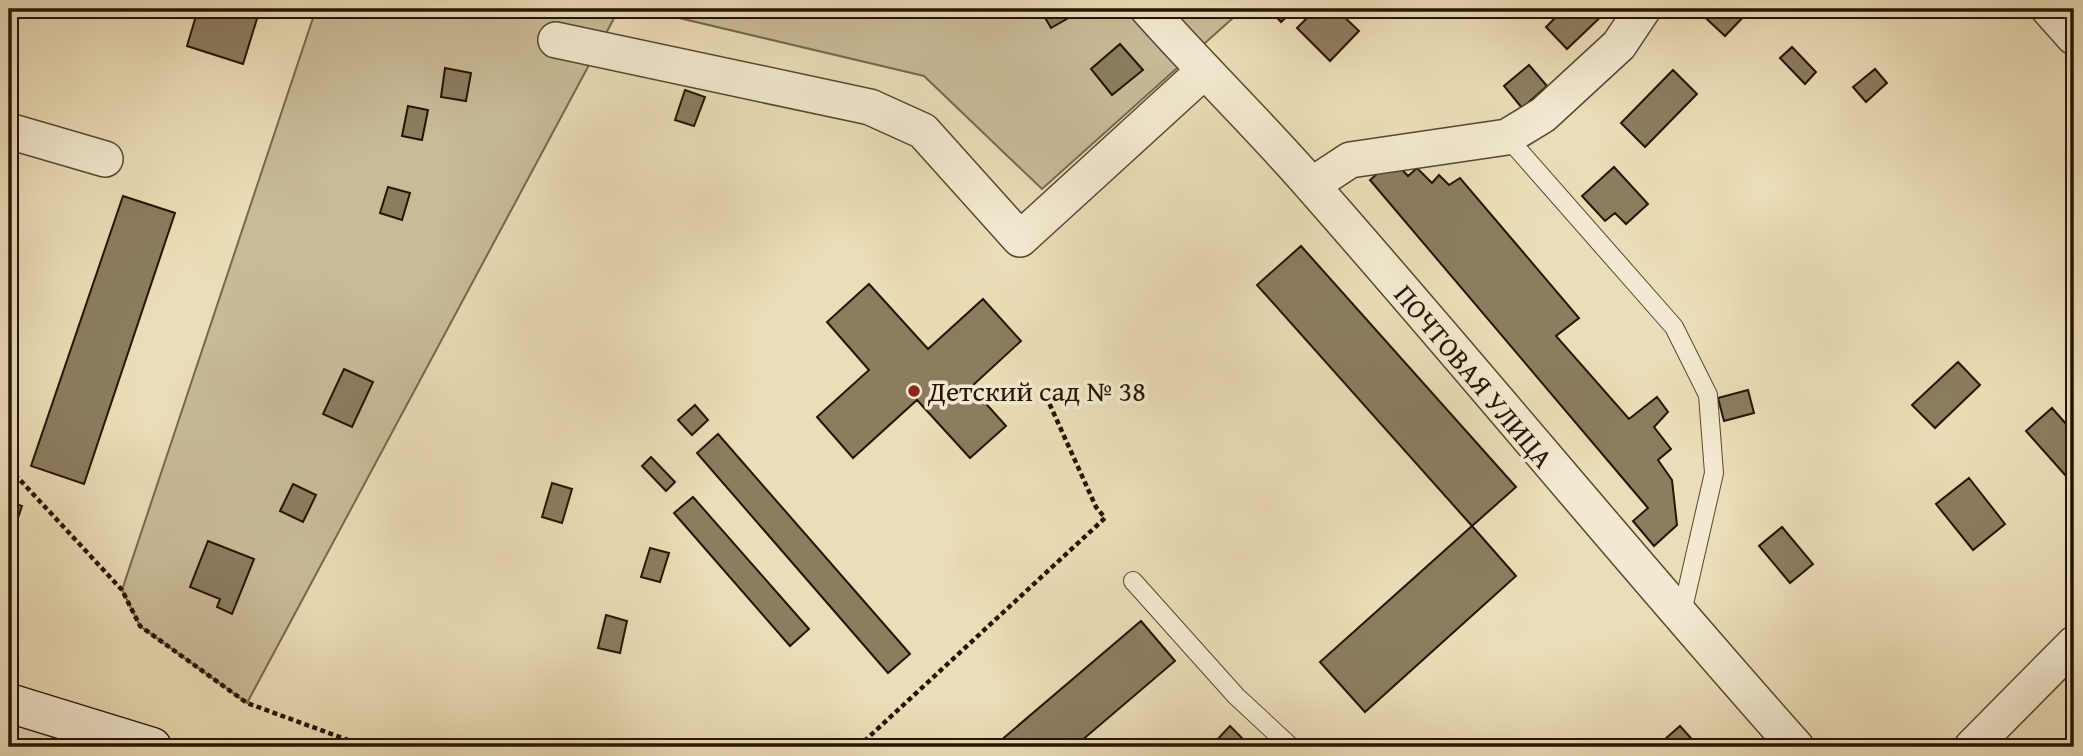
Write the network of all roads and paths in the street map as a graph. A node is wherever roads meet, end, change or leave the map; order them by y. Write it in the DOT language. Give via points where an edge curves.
graph roads {
  1 [pos="1148,9"];
  2 [pos="1643,9"];
  3 [pos="2049,9"];
  4 [pos="2074,37"];
  5 [pos="556,40"];
  6 [pos="1203,72"];
  7 [pos="9,131"];
  8 [pos="1507,137"];
  9 [pos="105,159"];
  10 [pos="1312,185"];
  11 [pos="1046,396"];
  12 [pos="9,468"];
  13 [pos="1133,581"];
  14 [pos="1681,617"];
  15 [pos="2074,644"];
  16 [pos="9,704"];
  17 [pos="152,747"];
  18 [pos="367,747"];
  19 [pos="858,747"];
  20 [pos="1291,747"];
  21 [pos="1796,747"];
  22 [pos="1972,747"];
  1 -- 6 [label="street, ПОЧТОВАЯ УЛИЦА"];
  2 -- 8 [label="street" via="1619,45 1543,115"];
  3 -- 4 [label="street"];
  5 -- 6 [label="street" via="870,107 923,131 1020,239"];
  6 -- 10 [label="street, ПОЧТОВАЯ УЛИЦА"];
  7 -- 9 [label="street"];
  8 -- 10 [label="street" via="1350,160"];
  8 -- 14 [label="lane" via="1674,327 1708,395 1714,473"];
  10 -- 14 [label="street, ПОЧТОВАЯ УЛИЦА"];
  11 -- 19 [label="path" via="1105,518"];
  12 -- 18 [label="path" via="122,590 140,626 247,703"];
  13 -- 20 [label="lane" via="1236,696"];
  14 -- 21 [label="street, ПОЧТОВАЯ УЛИЦА"];
  15 -- 22 [label="street"];
  16 -- 17 [label="street"];
}
